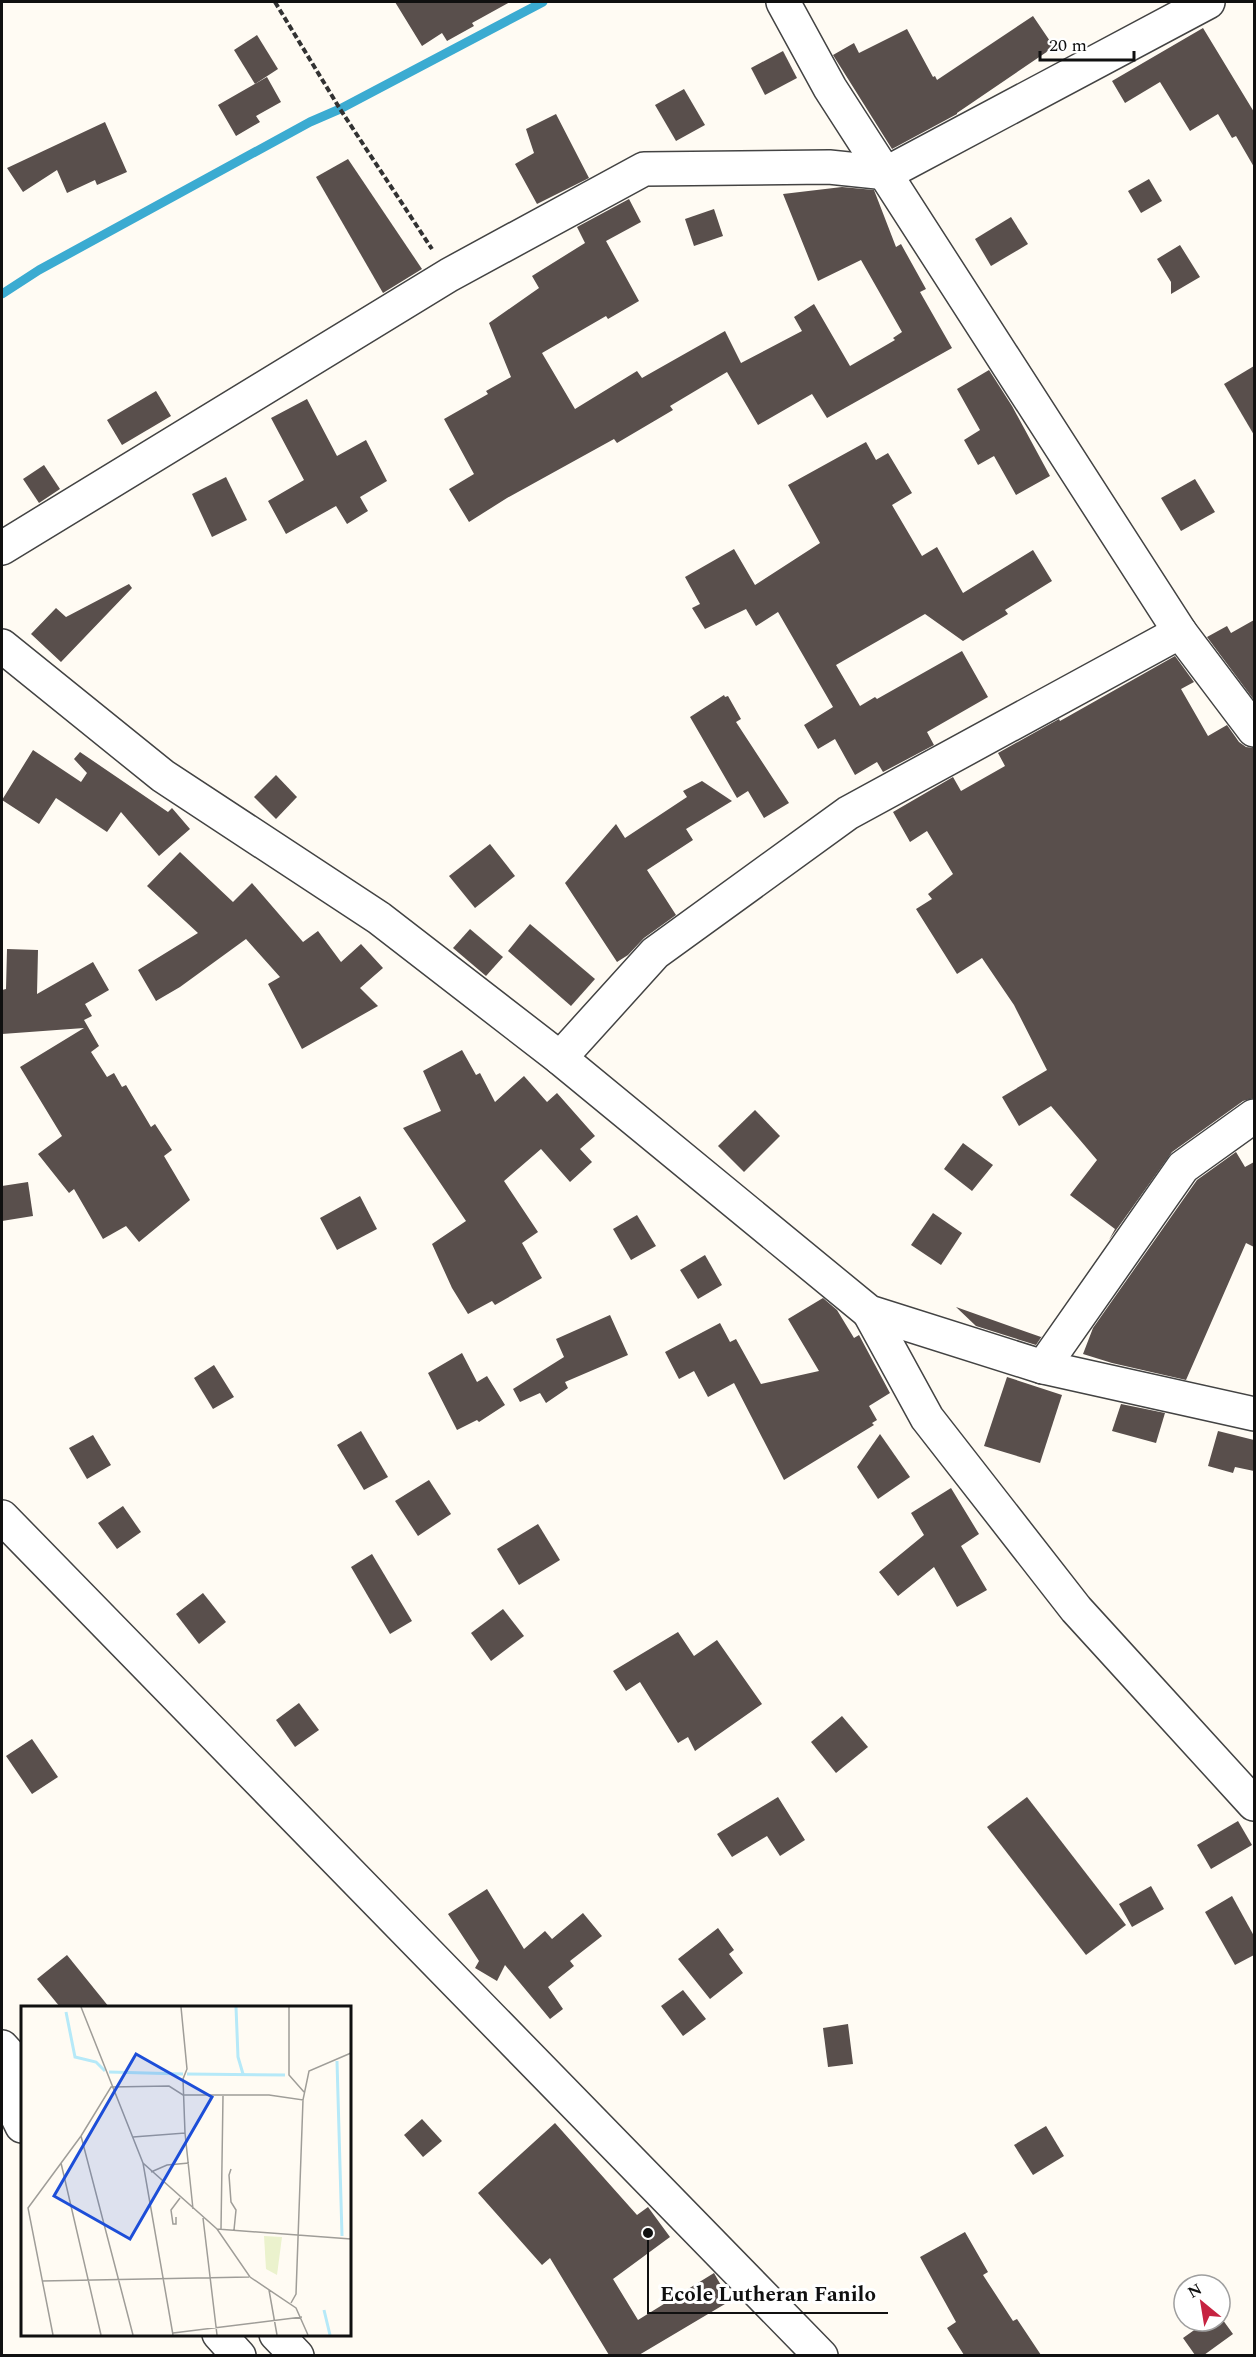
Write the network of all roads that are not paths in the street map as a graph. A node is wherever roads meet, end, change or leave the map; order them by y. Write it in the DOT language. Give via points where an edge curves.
graph roads {
  1 [pos="783,2"];
  2 [pos="1208,2"];
  3 [pos="886,173"];
  4 [pos="2,548"];
  5 [pos="1180,632"];
  6 [pos="2,646"];
  7 [pos="1254,730"];
  8 [pos="560,1058"];
  9 [pos="1254,1116"];
  10 [pos="869,1312"];
  11 [pos="1043,1367"];
  12 [pos="1254,1414"];
  13 [pos="2,1517"];
  14 [pos="1254,1804"];
  15 [pos="2,2047"];
  16 [pos="21,2068"];
  17 [pos="2,2085"];
  18 [pos="21,2124"];
  19 [pos="221,2336"];
  20 [pos="278,2336"];
  21 [pos="239,2355"];
  22 [pos="297,2355"];
  23 [pos="821,2355"];
  1 -- 3 [label="street" via="830,88"];
  2 -- 3 [label="street"];
  3 -- 4 [label="street" via="830,167 644,169 449,275"];
  3 -- 5 [label="street"];
  5 -- 7 [label="street"];
  5 -- 8 [label="street" via="848,813 655,953"];
  6 -- 8 [label="street" via="163,776 379,918"];
  8 -- 10 [label="street"];
  9 -- 11 [label="street" via="1183,1167"];
  10 -- 11 [label="street"];
  10 -- 14 [label="street" via="927,1418 1069,1600"];
  11 -- 12 [label="street"];
  13 -- 23 [label="street"];
  15 -- 16 [label="street"];
  17 -- 18 [label="street"];
  19 -- 21 [label="street"];
  20 -- 22 [label="street"];
}
